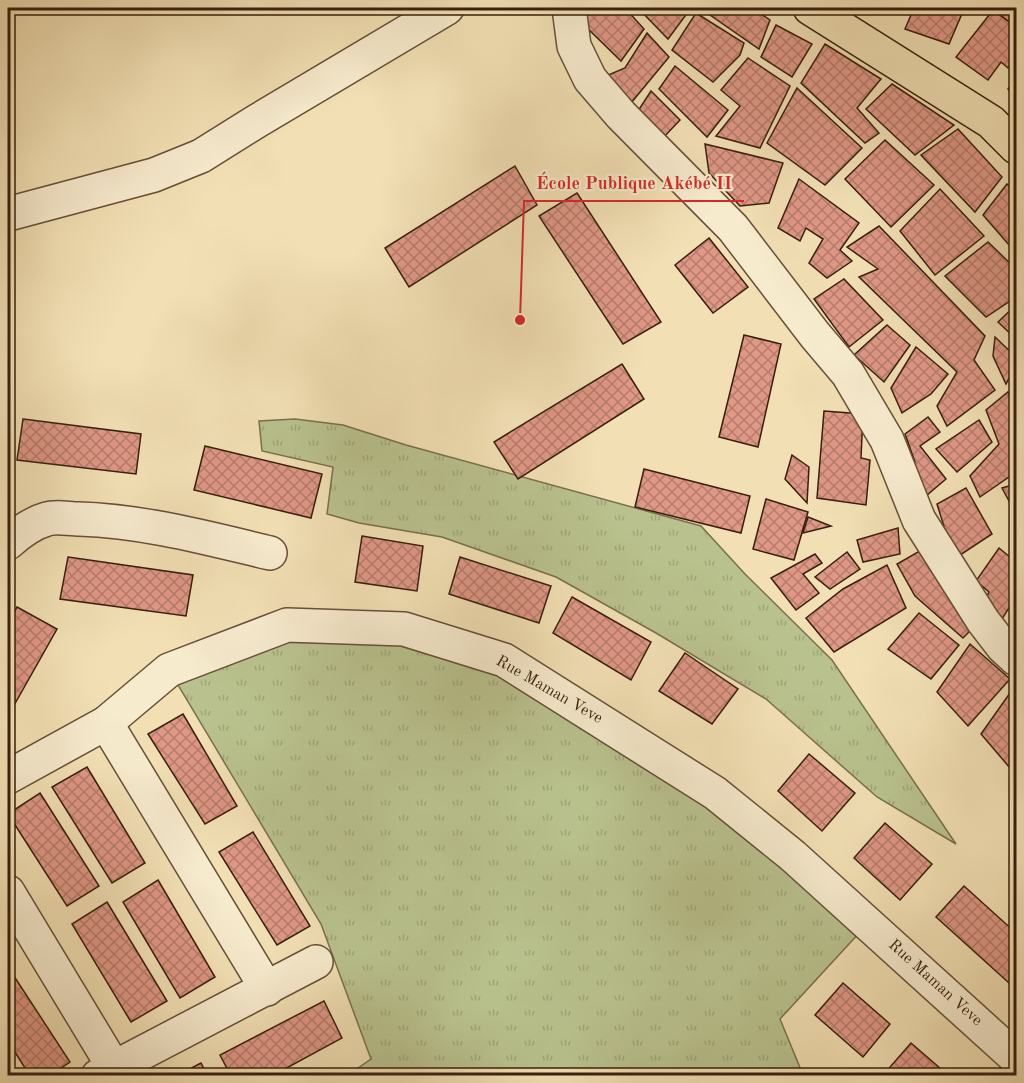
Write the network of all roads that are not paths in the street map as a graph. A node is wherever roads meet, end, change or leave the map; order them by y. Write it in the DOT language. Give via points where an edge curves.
graph roads {
  1 [pos="447,8"];
  2 [pos="569,8"];
  3 [pos="810,8"];
  4 [pos="1017,147"];
  5 [pos="8,214"];
  6 [pos="8,543"];
  7 [pos="270,553"];
  8 [pos="1017,659"];
  9 [pos="106,723"];
  10 [pos="8,777"];
  11 [pos="8,892"];
  12 [pos="316,963"];
  13 [pos="267,988"];
  14 [pos="1017,1058"];
  15 [pos="106,1071"];
  1 -- 5 [label="street" via="201,156 154,175"];
  2 -- 8 [label="street" via="574,46 590,79 733,228 848,374 887,440 919,520 983,621"];
  3 -- 4 [label="main road" via="991,122"];
  6 -- 7 [label="street" via="48,518 83,519 124,522"];
  9 -- 10 [label="street, Rue Maman Veve"];
  9 -- 13 [label="street"];
  9 -- 14 [label="street, Rue Maman Veve" via="169,670 287,625 404,629 504,660 679,769 740,813"];
  11 -- 15 [label="street"];
  12 -- 13 [label="street"];
  13 -- 15 [label="street"];
}
